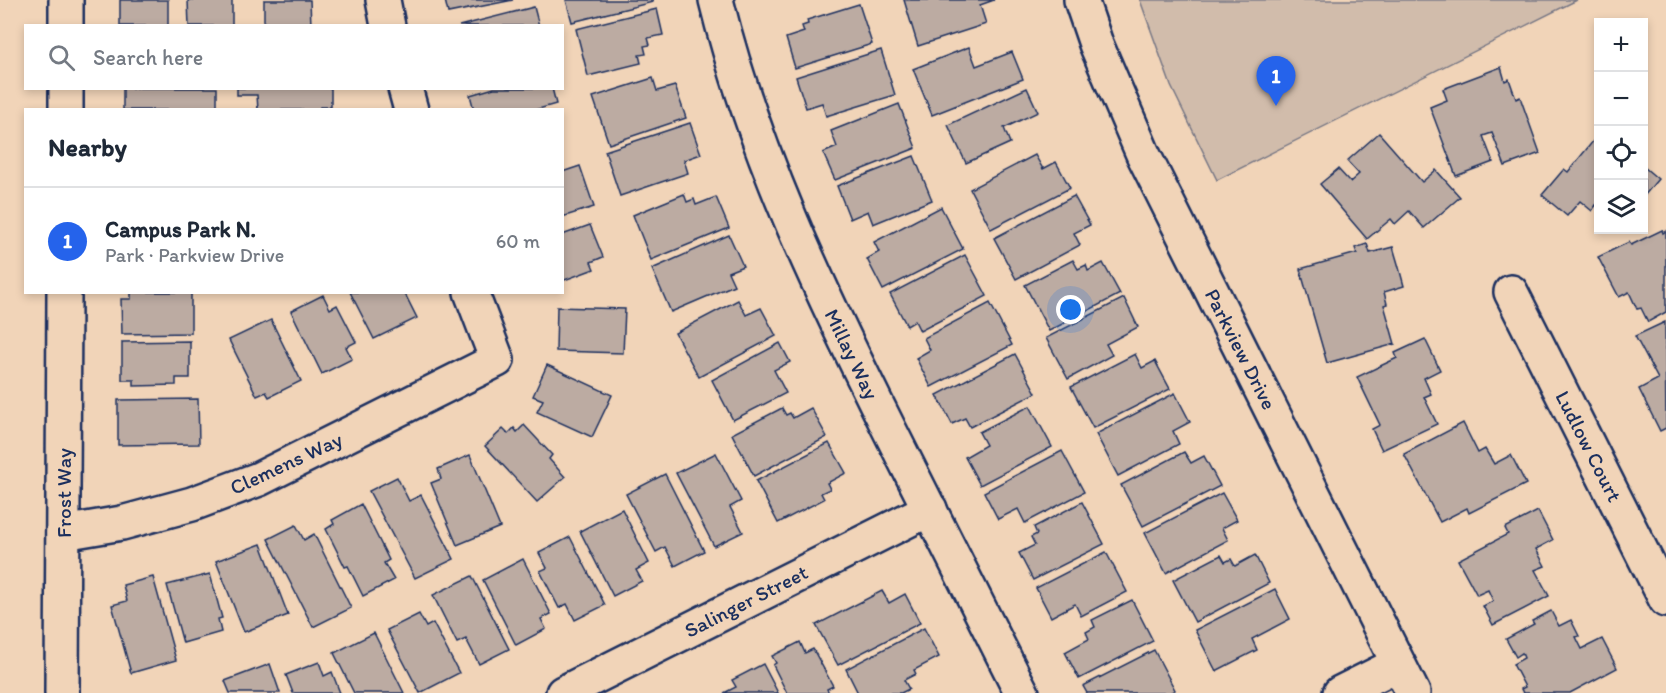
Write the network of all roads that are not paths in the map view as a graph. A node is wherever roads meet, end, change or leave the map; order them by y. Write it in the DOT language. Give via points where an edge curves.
graph roads {
  1 [pos="66,0"];
  2 [pos="383,0"];
  3 [pos="716,0"];
  4 [pos="1081,0"];
  5 [pos="66,24"];
  6 [pos="388,24"];
  7 [pos="66,90"];
  8 [pos="406,90"];
  9 [pos="66,108"];
  10 [pos="410,108"];
  11 [pos="1511,292"];
  12 [pos="64,294"];
  13 [pos="472,294"];
  14 [pos="930,509"];
  15 [pos="63,533"];
  16 [pos="1666,600"];
  17 [pos="1398,664"];
  18 [pos="62,693"];
  19 [pos="563,693"];
  20 [pos="1022,693"];
  21 [pos="1340,693"];
  22 [pos="1413,693"];
  1 -- 5 [label="street"];
  2 -- 6 [label="street"];
  3 -- 14 [label="street, Millay Way" via="758,139 802,250"];
  4 -- 17 [label="street, Parkview Drive" via="1143,154"];
  7 -- 9 [label="street"];
  8 -- 10 [label="street"];
  11 -- 16 [label="street, Ludlow Court"];
  12 -- 15 [label="street, Frost Way"];
  13 -- 15 [label="street, Clemens Way" via="497,360 259,479 192,504 122,523"];
  14 -- 19 [label="street, Salinger Street"];
  14 -- 20 [label="street, Millay Way"];
  15 -- 18 [label="street, Frost Way"];
  17 -- 21 [label="street"];
  17 -- 22 [label="street, Parkview Drive"];
}
